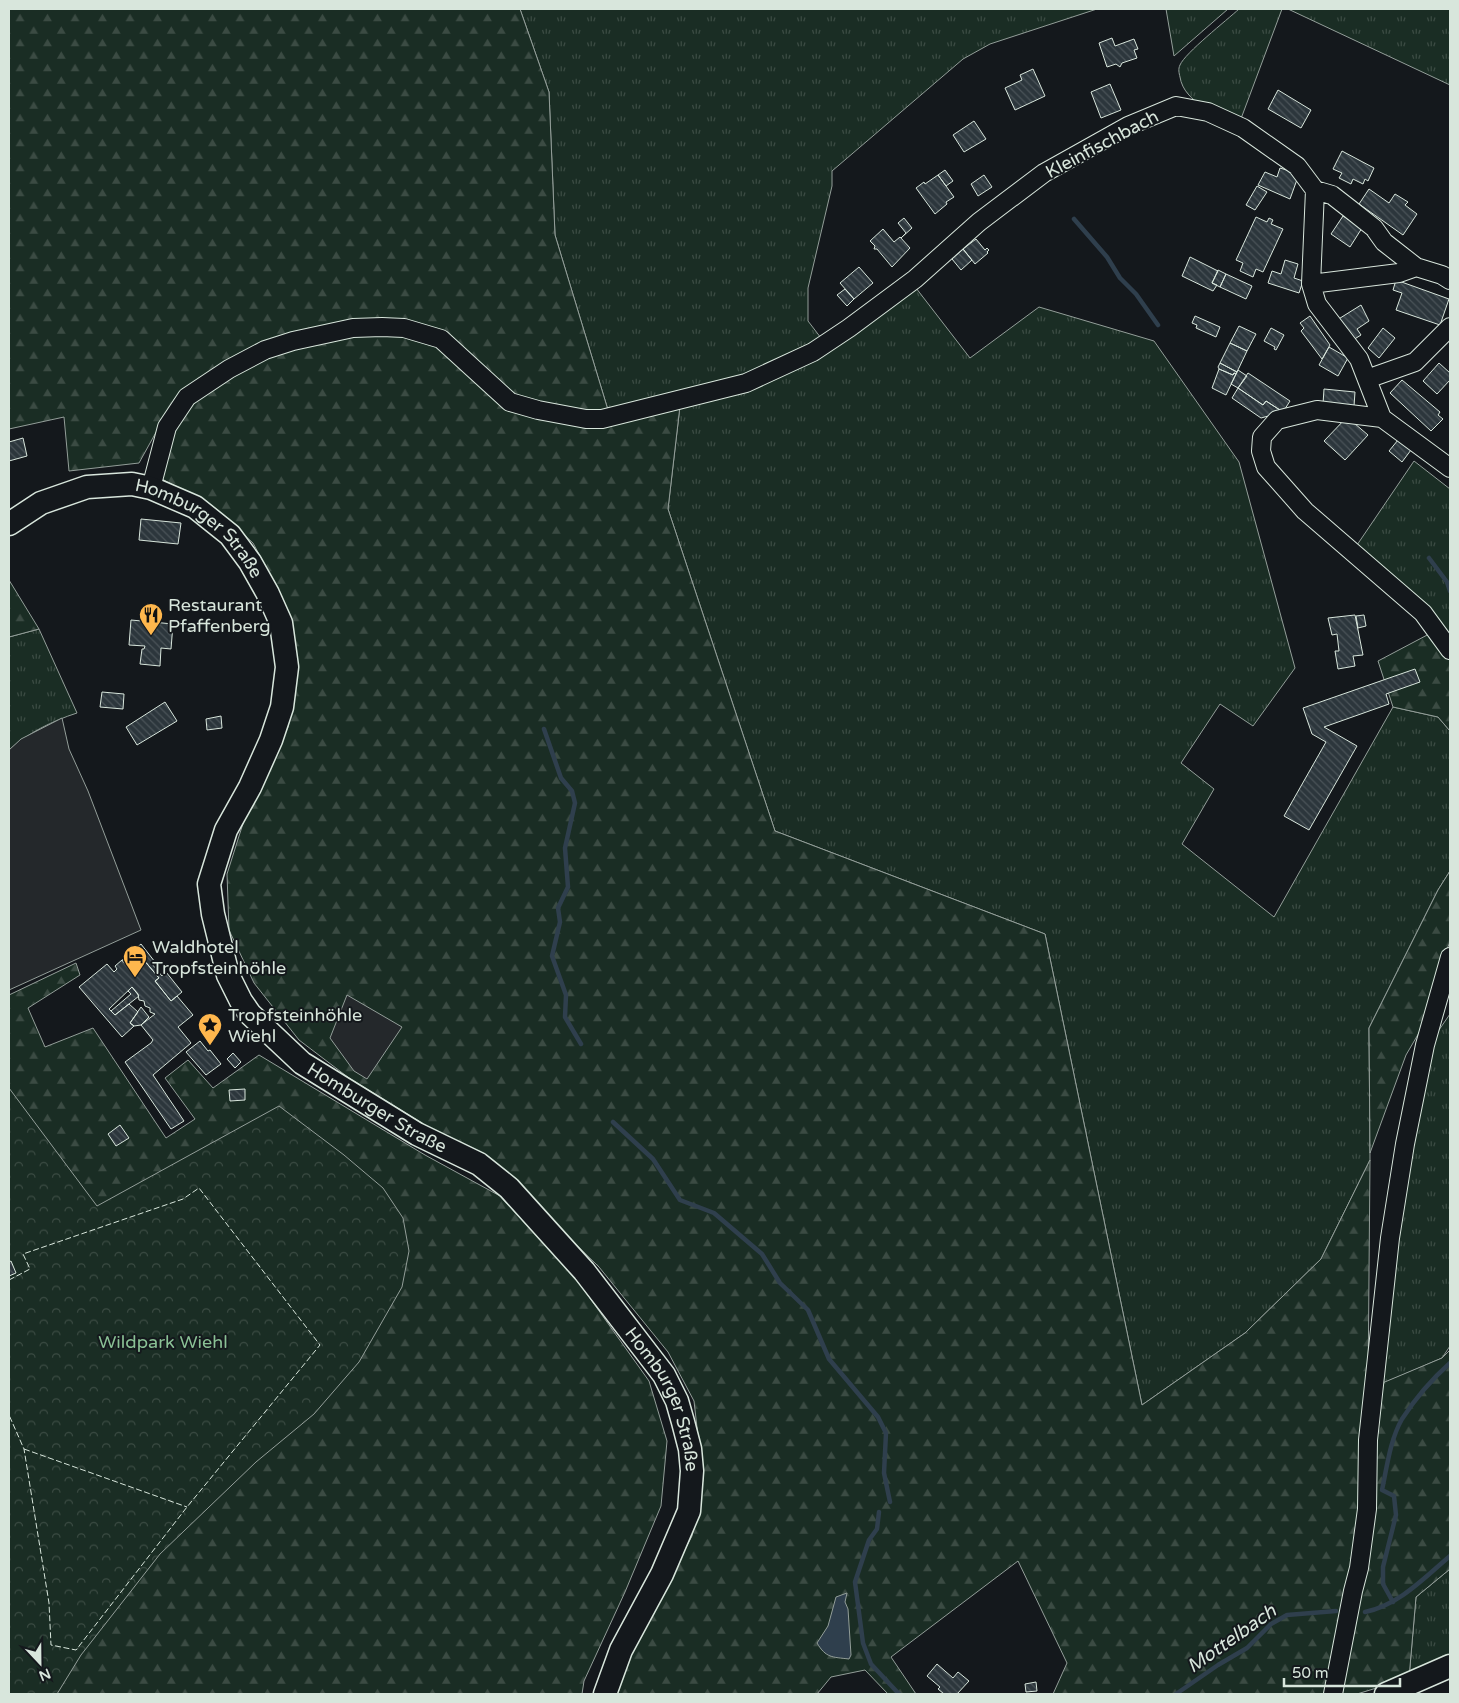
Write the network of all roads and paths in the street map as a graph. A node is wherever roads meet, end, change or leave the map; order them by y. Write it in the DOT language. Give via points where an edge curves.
graph roads {
  1 [pos="1315,190"];
  2 [pos="1416,267"];
  3 [pos="1450,280"];
  4 [pos="1311,284"];
  5 [pos="1450,327"];
  6 [pos="1367,379"];
  7 [pos="1382,418"];
  8 [pos="1450,468"];
  9 [pos="151,488"];
  10 [pos="9,524"];
  11 [pos="1450,650"];
  12 [pos="1450,957"];
  13 [pos="1450,1666"];
  14 [pos="604,1694"];
  15 [pos="1333,1694"];
  16 [pos="1386,1694"];
  1 -- 2 [label="street" via="1332,195"];
  1 -- 4 [label="street"];
  1 -- 9 [label="street, Kleinfischbach" via="1297,166 1243,128 1208,112 1176,106 1128,126 1044,173 979,222 915,279 849,328 813,352 746,383 602,419 586,419 510,402 441,339 404,328 353,328 265,350 187,397 167,427"];
  2 -- 3 [label="street"];
  2 -- 4 [label="street" via="1399,273"];
  4 -- 6 [label="street" via="1317,304 1360,359"];
  5 -- 6 [label="street" via="1415,362"];
  6 -- 7 [label="street"];
  7 -- 8 [label="street"];
  7 -- 11 [label="street" via="1317,410 1277,420 1262,438 1261,451 1266,467 1305,511 1423,613"];
  9 -- 10 [label="main road, Homburger Straße" via="132,484 87,487 41,503"];
  9 -- 14 [label="main road, Homburger Straße" via="195,507 230,535 250,562 281,624 287,667 282,707 250,787 226,830 209,884 212,914 228,975 241,1002 302,1064 417,1134 479,1164 509,1188 602,1293 664,1375 676,1401 690,1449 689,1511 662,1574 621,1650"];
  12 -- 15 [label="street" via="1425,1046 1396,1200 1368,1440 1367,1509 1360,1568"];
  13 -- 16 [label="main road"];
}
